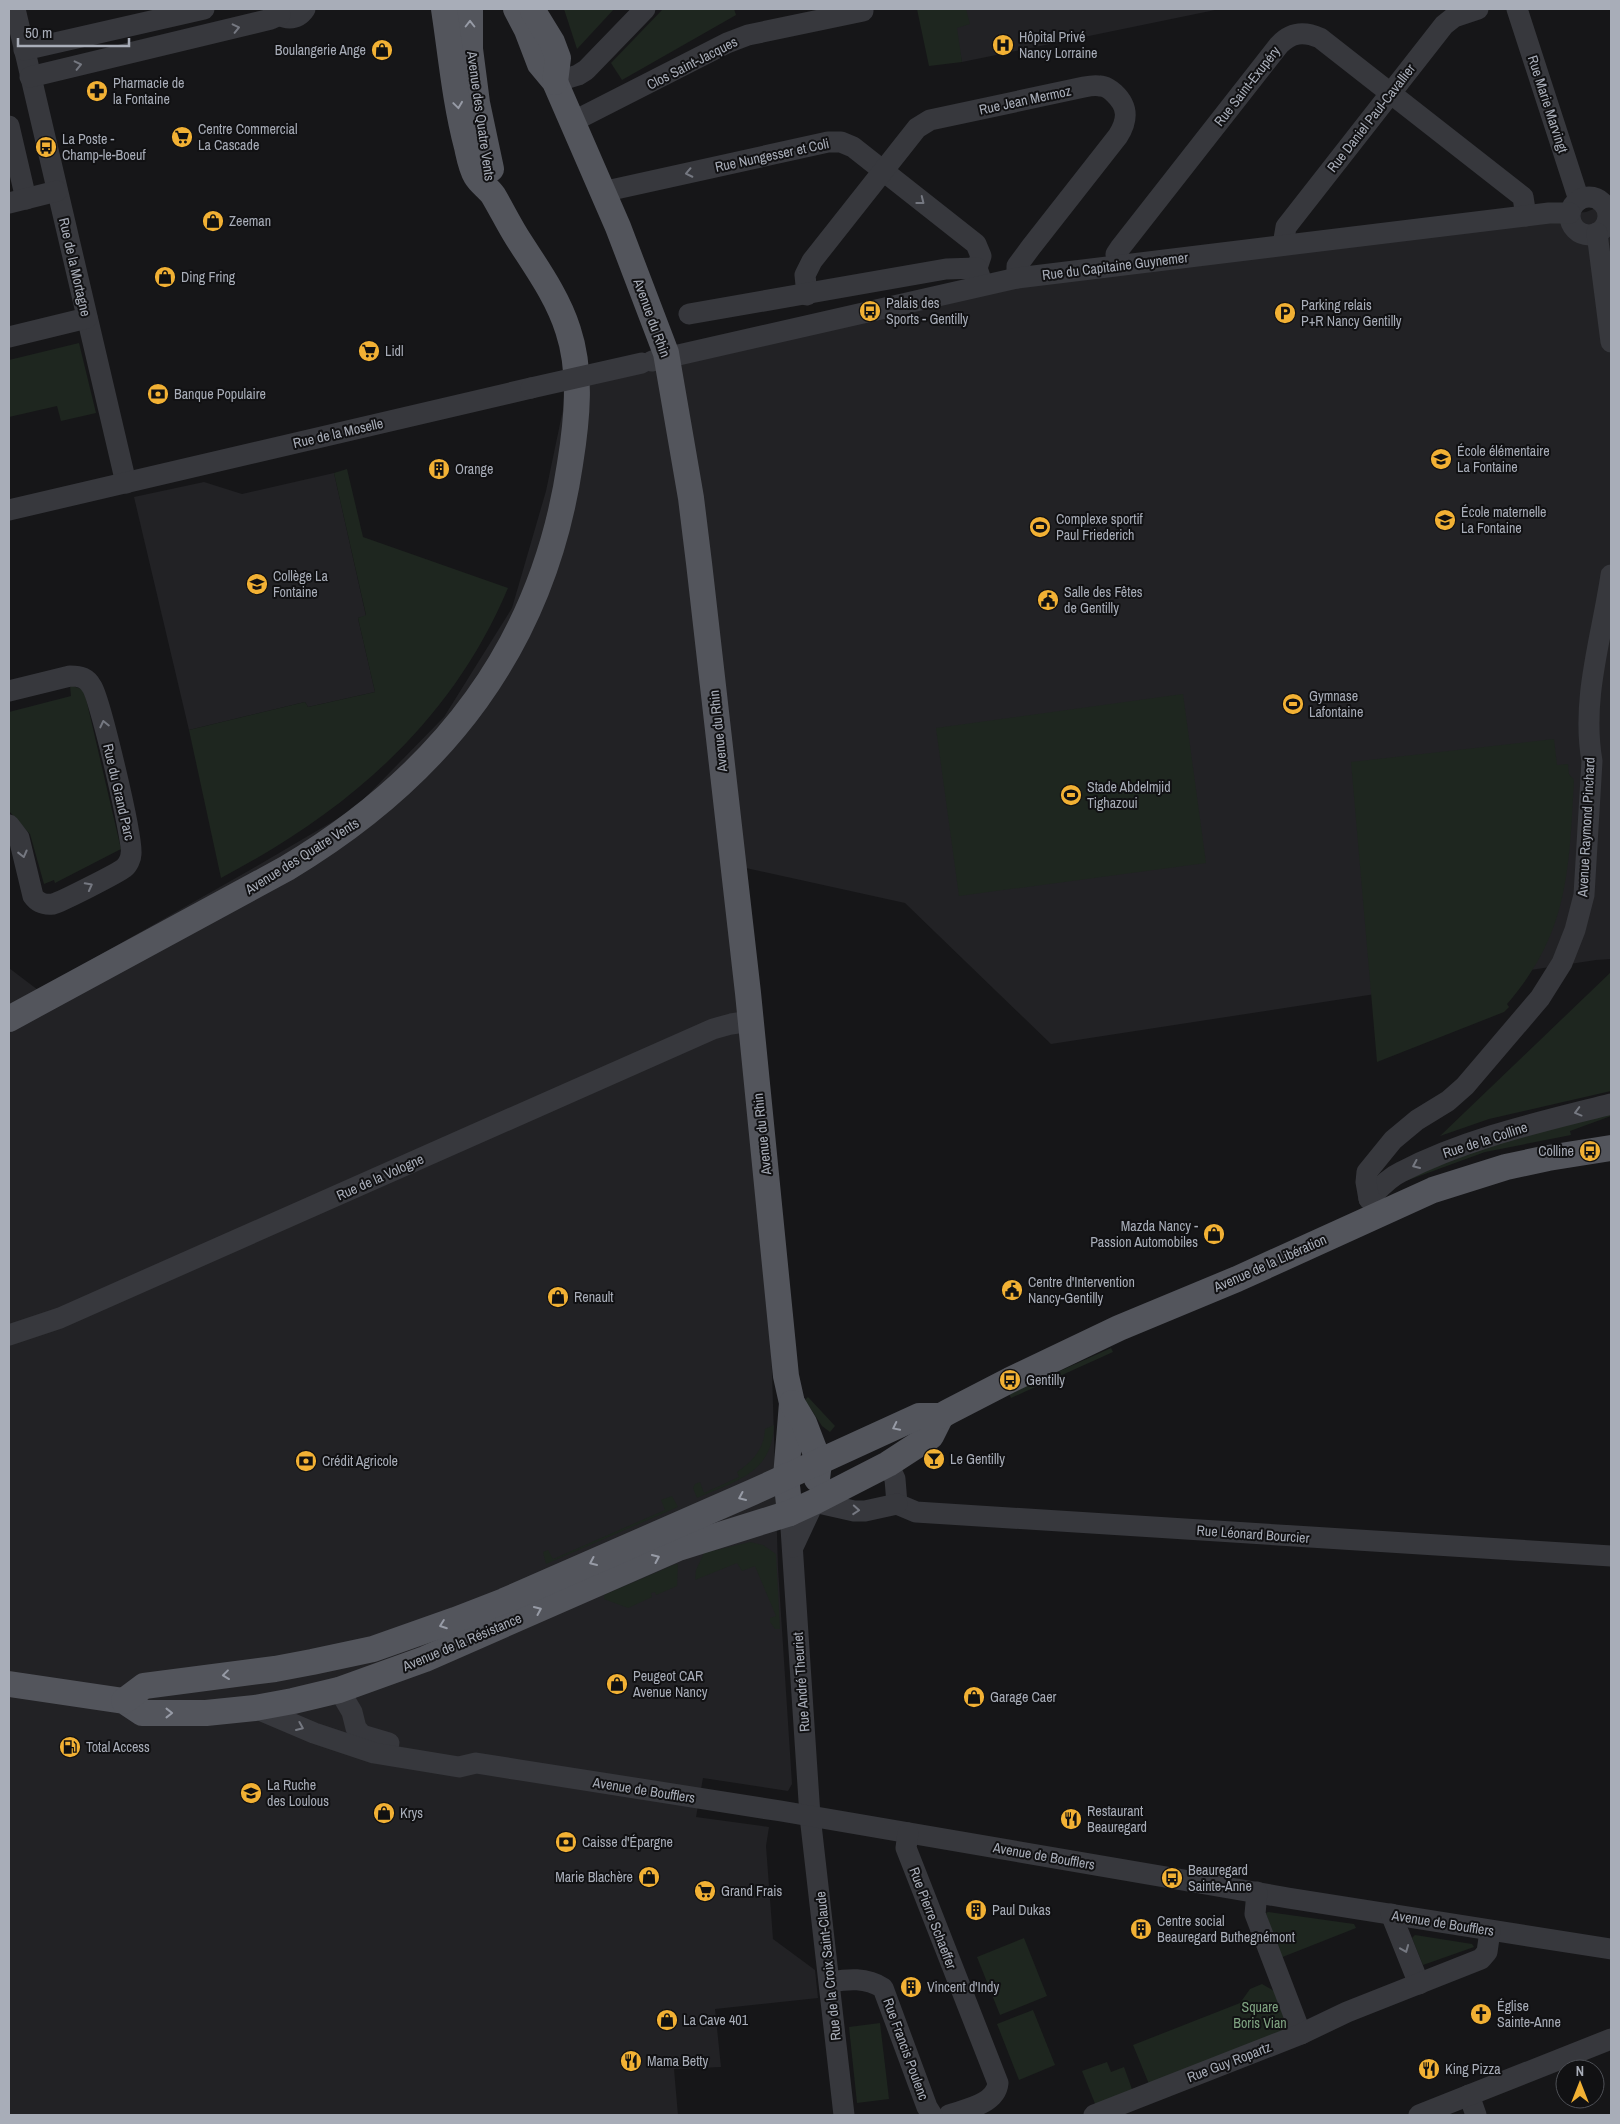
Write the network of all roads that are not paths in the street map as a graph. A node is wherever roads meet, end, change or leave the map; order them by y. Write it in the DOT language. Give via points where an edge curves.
graph roads {
  1 [pos="15,9"];
  2 [pos="204,9"];
  3 [pos="305,9"];
  4 [pos="444,9"];
  5 [pos="470,9"];
  6 [pos="516,9"];
  7 [pos="532,9"];
  8 [pos="645,9"];
  9 [pos="1478,9"];
  10 [pos="1517,9"];
  11 [pos="851,11"];
  12 [pos="277,12"];
  13 [pos="18,46"];
  14 [pos="30,77"];
  15 [pos="555,82"];
  16 [pos="1391,93"];
  17 [pos="572,122"];
  18 [pos="9,126"];
  19 [pos="883,171"];
  20 [pos="57,191"];
  21 [pos="602,192"];
  22 [pos="492,193"];
  23 [pos="17,201"];
  24 [pos="1574,206"];
  25 [pos="1609,206"];
  26 [pos="1526,216"];
  27 [pos="1597,233"];
  28 [pos="1283,245"];
  29 [pos="1118,265"];
  30 [pos="980,276"];
  31 [pos="1017,278"];
  32 [pos="807,295"];
  33 [pos="689,314"];
  34 [pos="87,318"];
  35 [pos="9,337"];
  36 [pos="1611,342"];
  37 [pos="655,360"];
  38 [pos="126,483"];
  39 [pos="9,510"];
  40 [pos="1611,575"];
  41 [pos="9,691"];
  42 [pos="9,825"];
  43 [pos="9,1019"];
  44 [pos="750,1022"];
  45 [pos="1611,1104"];
  46 [pos="1611,1148"];
  47 [pos="1382,1154"];
  48 [pos="1385,1183"];
  49 [pos="1377,1206"];
  50 [pos="9,1335"];
  51 [pos="798,1413"];
  52 [pos="941,1416"];
  53 [pos="853,1446"];
  54 [pos="819,1462"];
  55 [pos="888,1464"];
  56 [pos="786,1477"];
  57 [pos="814,1502"];
  58 [pos="897,1504"];
  59 [pos="790,1513"];
  60 [pos="793,1548"];
  61 [pos="1611,1556"];
  62 [pos="373,1649"];
  63 [pos="275,1669"];
  64 [pos="9,1684"];
  65 [pos="352,1686"];
  66 [pos="124,1701"];
  67 [pos="255,1708"];
  68 [pos="476,1763"];
  69 [pos="810,1816"];
  70 [pos="908,1833"];
  71 [pos="1257,1892"];
  72 [pos="1391,1914"];
  73 [pos="1490,1931"];
  74 [pos="1611,1949"];
  75 [pos="830,1982"];
  76 [pos="1419,1984"];
  77 [pos="1301,2034"];
  78 [pos="1611,2039"];
  79 [pos="1469,2095"];
  80 [pos="930,2111"];
  81 [pos="844,2115"];
  82 [pos="949,2115"];
  83 [pos="1094,2115"];
  84 [pos="1419,2115"];
  85 [pos="1476,2115"];
  1 -- 13 [label="street, Rue de la Mortagne"];
  2 -- 13 [label="street"];
  3 -- 12 [label="street" via="295,18 285,18"];
  4 -- 22 [label="main road, Avenue des Quatre Vents, one-way" via="463,131 476,177"];
  22 -- 5 [label="main road, Avenue des Quatre Vents, one-way" via="491,167 478,112 470,49"];
  6 -- 15 [label="main road, Avenue du Rhin" via="540,64"];
  7 -- 15 [label="main road, Avenue du Rhin" via="558,58"];
  8 -- 15 [label="street" via="591,67"];
  9 -- 16 [label="street, Rue Daniel Paul-Cavallier" via="1454,17 1444,25"];
  10 -- 24 [label="street, Rue Marie Marvingt"];
  11 -- 17 [label="street, Clos Saint-Jacques" via="734,40"];
  14 -- 12 [label="street, one-way" via="271,19"];
  13 -- 14 [label="street, Rue de la Mortagne"];
  14 -- 20 [label="street, Rue de la Mortagne"];
  15 -- 17 [label="main road, Avenue du Rhin"];
  16 -- 26 [label="street, Rue Saint-Exupéry" via="1523,197"];
  16 -- 28 [label="street, Rue Daniel Paul-Cavallier" via="1286,227"];
  16 -- 29 [label="street, Rue Saint-Exupéry" via="1320,38 1301,33 1285,38 1120,248 1116,254"];
  17 -- 21 [label="main road, Avenue du Rhin"];
  18 -- 23 [label="street"];
  19 -- 21 [label="street, Rue Nungesser et Coli, one-way" via="853,147 841,142 828,142"];
  19 -- 30 [label="street, Rue Nungesser et Coli, one-way" via="976,244 981,256"];
  19 -- 31 [label="street, Rue Jean Mermoz" via="917,128 930,120 1084,87 1100,86 1111,90 1124,104 1127,115 1124,126 1030,247 1017,266"];
  19 -- 32 [label="street, Rue Jean Mermoz" via="812,261 805,275"];
  20 -- 23 [label="street"];
  20 -- 34 [label="street, Rue de la Mortagne"];
  21 -- 37 [label="main road, Avenue du Rhin" via="652,312"];
  22 -- 43 [label="main road, Avenue des Quatre Vents" via="562,310 575,366 574,438 561,516 534,596 506,653 478,698 442,743 394,792 354,824 307,856 226,902"];
  24 -- 25 [label="street" via="1591,196"];
  24 -- 26 [label="street, Rue du Capitaine Guynemer"];
  24 -- 27 [label="street" via="1571,223 1577,231 1585,235"];
  25 -- 27 [label="street" via="1607,223"];
  26 -- 28 [label="street, Rue du Capitaine Guynemer"];
  27 -- 36 [label="street"];
  28 -- 29 [label="street, Rue du Capitaine Guynemer"];
  29 -- 31 [label="street, Rue du Capitaine Guynemer"];
  30 -- 31 [label="street, Rue du Capitaine Guynemer"];
  30 -- 32 [label="street" via="936,270"];
  30 -- 37 [label="street, Rue du Capitaine Guynemer"];
  32 -- 33 [label="street"];
  34 -- 35 [label="street"];
  34 -- 38 [label="street, Rue de la Mortagne"];
  37 -- 38 [label="street, Rue de la Moselle, bridge"];
  37 -- 44 [label="main road, Avenue du Rhin" via="691,498"];
  38 -- 39 [label="street, Rue de la Moselle"];
  40 -- 47 [label="street, Avenue Raymond Pinchard" via="1592,680 1588,740 1592,760 1584,895 1569,947 1540,998 1465,1086 1417,1120"];
  42 -- 41 [label="street, Rue du Grand Parc, one-way" via="19,838 33,896 45,904 64,900 124,868 129,862 131,847 93,688 83,678 70,676"];
  44 -- 50 [label="street, Rue de la Vologne" via="713,1029 60,1318"];
  44 -- 51 [label="main road, Avenue du Rhin" via="785,1363"];
  45 -- 48 [label="street, Rue de la Colline, one-way" via="1470,1142 1400,1172"];
  46 -- 49 [label="main road, Avenue de la Libération" via="1548,1158 1472,1176"];
  47 -- 48 [label="street"];
  47 -- 49 [label="street, Avenue Raymond Pinchard" via="1367,1172 1366,1182"];
  48 -- 49 [label="street"];
  49 -- 52 [label="main road, Avenue de la Libération" via="1237,1279 1118,1328"];
  51 -- 53 [label="main road" via="837,1443"];
  51 -- 54 [label="main road, Avenue du Rhin"];
  51 -- 56 [label="main road, Avenue du Rhin"];
  52 -- 53 [label="main road, Avenue de la Libération, one-way" via="920,1416"];
  52 -- 55 [label="main road" via="931,1436"];
  53 -- 54 [label="main road, Avenue de la Libération"];
  53 -- 55 [label="main road" via="871,1451"];
  54 -- 56 [label="main road, Avenue de la Libération"];
  54 -- 57 [label="main road"];
  55 -- 57 [label="main road"];
  55 -- 58 [label="street" via="895,1479"];
  56 -- 59 [label="main road"];
  56 -- 62 [label="main road, Avenue de la Résistance, one-way" via="504,1601"];
  57 -- 58 [label="street, one-way" via="854,1511"];
  57 -- 59 [label="main road"];
  57 -- 60 [label="street, Rue André Theuriet"];
  58 -- 61 [label="street, Rue Léonard Bourcier" via="916,1512"];
  59 -- 60 [label="street, Rue André Theuriet"];
  65 -- 59 [label="main road, Avenue de la Résistance, one-way" via="425,1659 678,1548"];
  60 -- 69 [label="street, Rue André Theuriet"];
  62 -- 63 [label="main road, Avenue de la Résistance"];
  62 -- 65 [label="main road" via="377,1662"];
  63 -- 65 [label="main road"];
  63 -- 66 [label="main road, Avenue de la Résistance, one-way" via="144,1686"];
  64 -- 66 [label="main road, Avenue de la Résistance"];
  65 -- 67 [label="main road, Avenue de la Résistance"];
  65 -- 68 [label="street, Avenue de Boufflers" via="352,1712 356,1728 362,1735 397,1745 463,1754"];
  66 -- 67 [label="main road, Avenue de la Résistance, one-way" via="142,1713"];
  67 -- 68 [label="street, Avenue de Boufflers, one-way" via="314,1733 374,1753 460,1767"];
  68 -- 69 [label="street, Avenue de Boufflers"];
  69 -- 70 [label="street, Avenue de Boufflers"];
  69 -- 75 [label="street, Rue de la Croix Saint-Claude"];
  70 -- 71 [label="street, Avenue de Boufflers"];
  70 -- 82 [label="street, Rue Pierre Schaeffer" via="906,1848 998,2083 996,2092 988,2100"];
  71 -- 72 [label="street, Avenue de Boufflers"];
  71 -- 77 [label="street" via="1255,1914"];
  72 -- 73 [label="street, Avenue de Boufflers"];
  72 -- 76 [label="street, one-way"];
  73 -- 74 [label="street, Avenue de Boufflers"];
  73 -- 76 [label="street, Rue Guy Ropartz" via="1487,1952 1481,1959"];
  75 -- 80 [label="street, Rue Francis Poulenc" via="858,1979 883,1988"];
  75 -- 81 [label="street, Rue de la Croix Saint-Claude"];
  76 -- 77 [label="street, Rue Guy Ropartz"];
  77 -- 83 [label="street, Rue Guy Ropartz"];
  78 -- 79 [label="street"];
  79 -- 84 [label="street"];
  79 -- 85 [label="street"];
}
